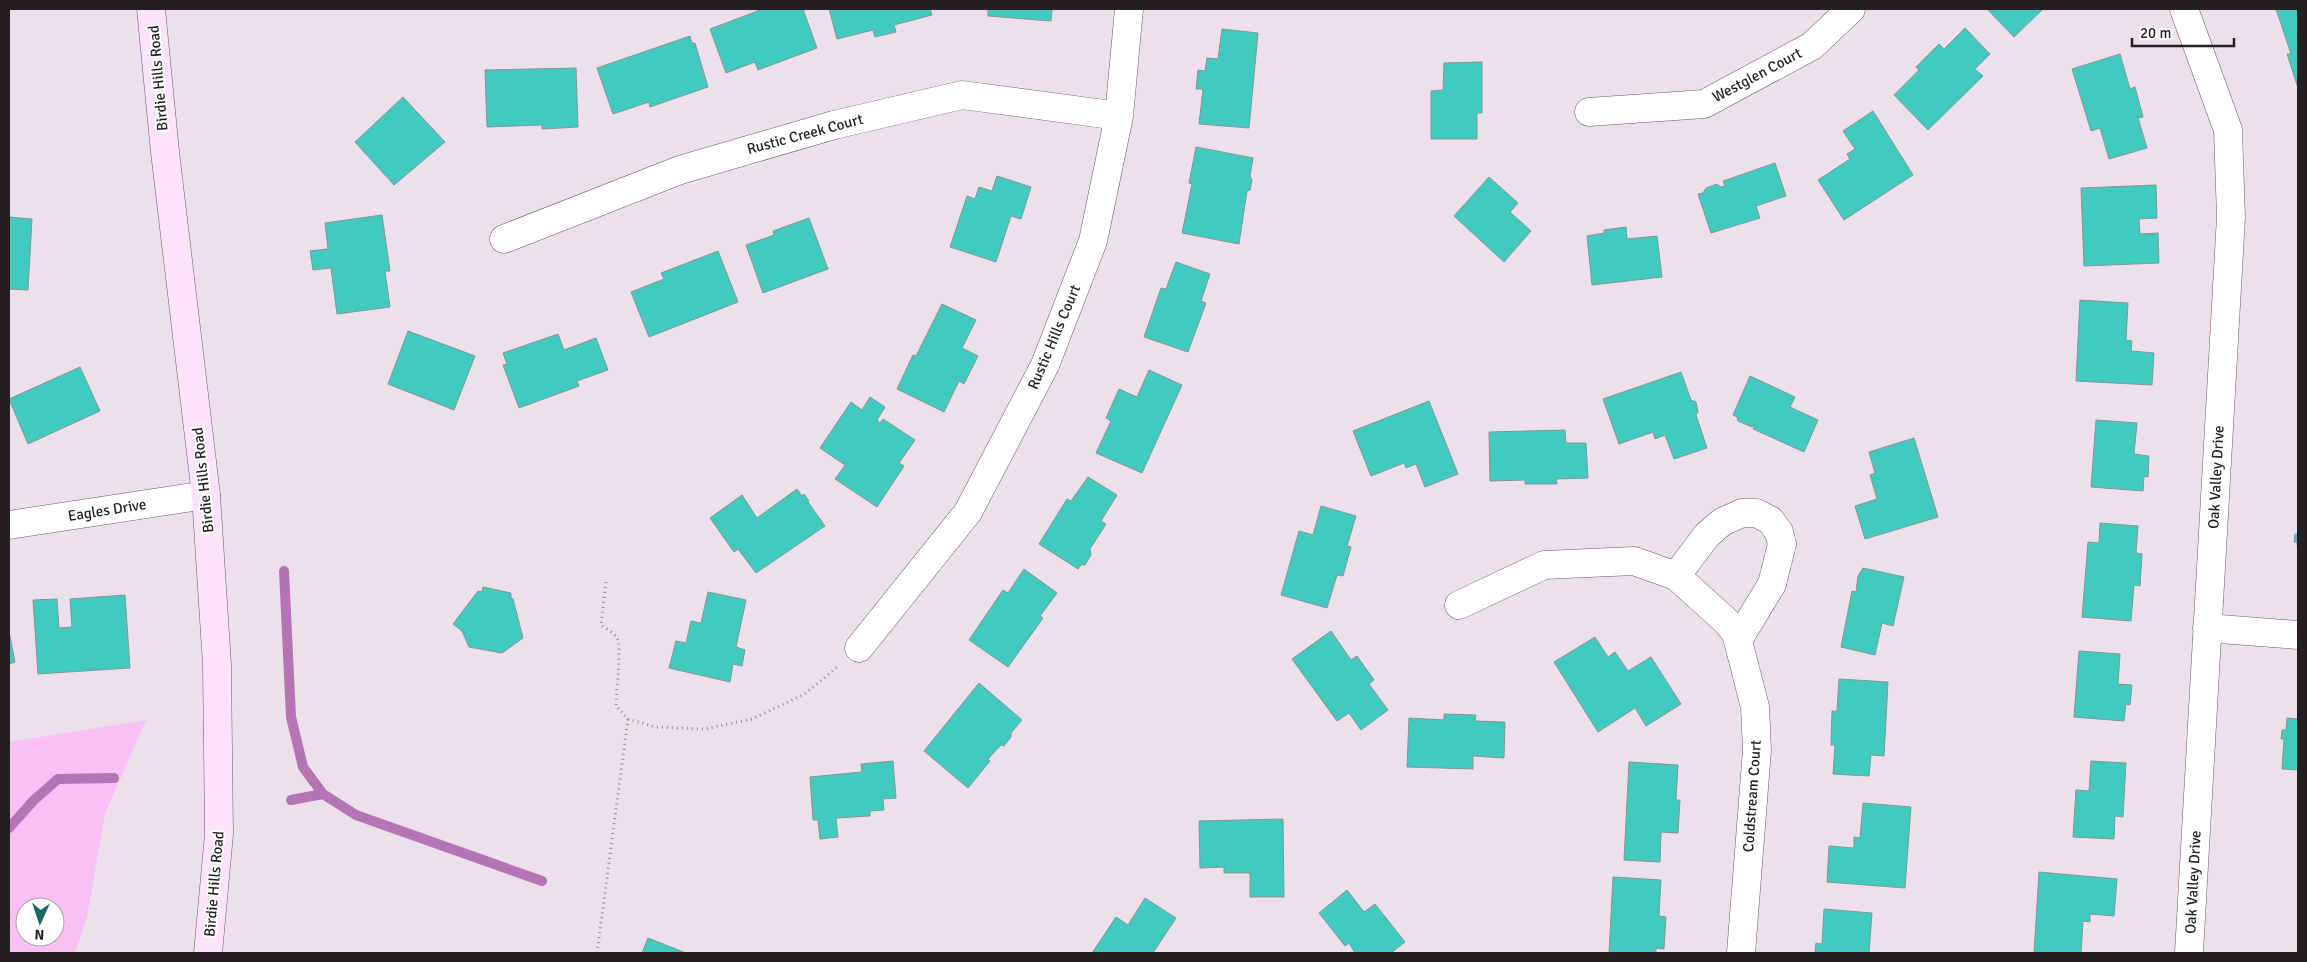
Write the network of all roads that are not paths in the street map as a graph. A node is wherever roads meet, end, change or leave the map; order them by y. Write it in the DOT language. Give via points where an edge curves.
graph roads {
  1 [pos="151,9"];
  2 [pos="1129,9"];
  3 [pos="1851,9"];
  4 [pos="2184,9"];
  5 [pos="1589,112"];
  6 [pos="1119,116"];
  7 [pos="504,239"];
  8 [pos="206,495"];
  9 [pos="9,525"];
  10 [pos="1676,576"];
  11 [pos="1459,605"];
  12 [pos="2207,628"];
  13 [pos="2298,635"];
  14 [pos="1738,640"];
  15 [pos="859,648"];
  16 [pos="208,953"];
  17 [pos="1741,953"];
  18 [pos="2189,953"];
  1 -- 8 [label="main road, Birdie Hills Road"];
  2 -- 6 [label="street, Rustic Hills Court"];
  3 -- 5 [label="street, Westglen Court" via="1812,46 1704,104"];
  4 -- 12 [label="street, Oak Valley Drive" via="2228,130 2231,217"];
  6 -- 7 [label="street, Rustic Creek Court" via="962,95 834,125 680,170"];
  6 -- 15 [label="street, Rustic Hills Court" via="1093,241 1045,365 968,512"];
  8 -- 9 [label="street, Eagles Drive"];
  8 -- 16 [label="main road, Birdie Hills Road" via="217,665 219,834"];
  10 -- 11 [label="street, Coldstream Court" via="1634,561 1544,565"];
  10 -- 14 [label="street, Coldstream Court" via="1726,621"];
  10 -- 14 [label="street" via="1707,535 1722,522 1742,513 1756,513 1770,520 1779,532 1782,544 1772,584"];
  12 -- 13 [label="street"];
  12 -- 18 [label="street, Oak Valley Drive"];
  14 -- 17 [label="street, Coldstream Court" via="1757,721"];
}
